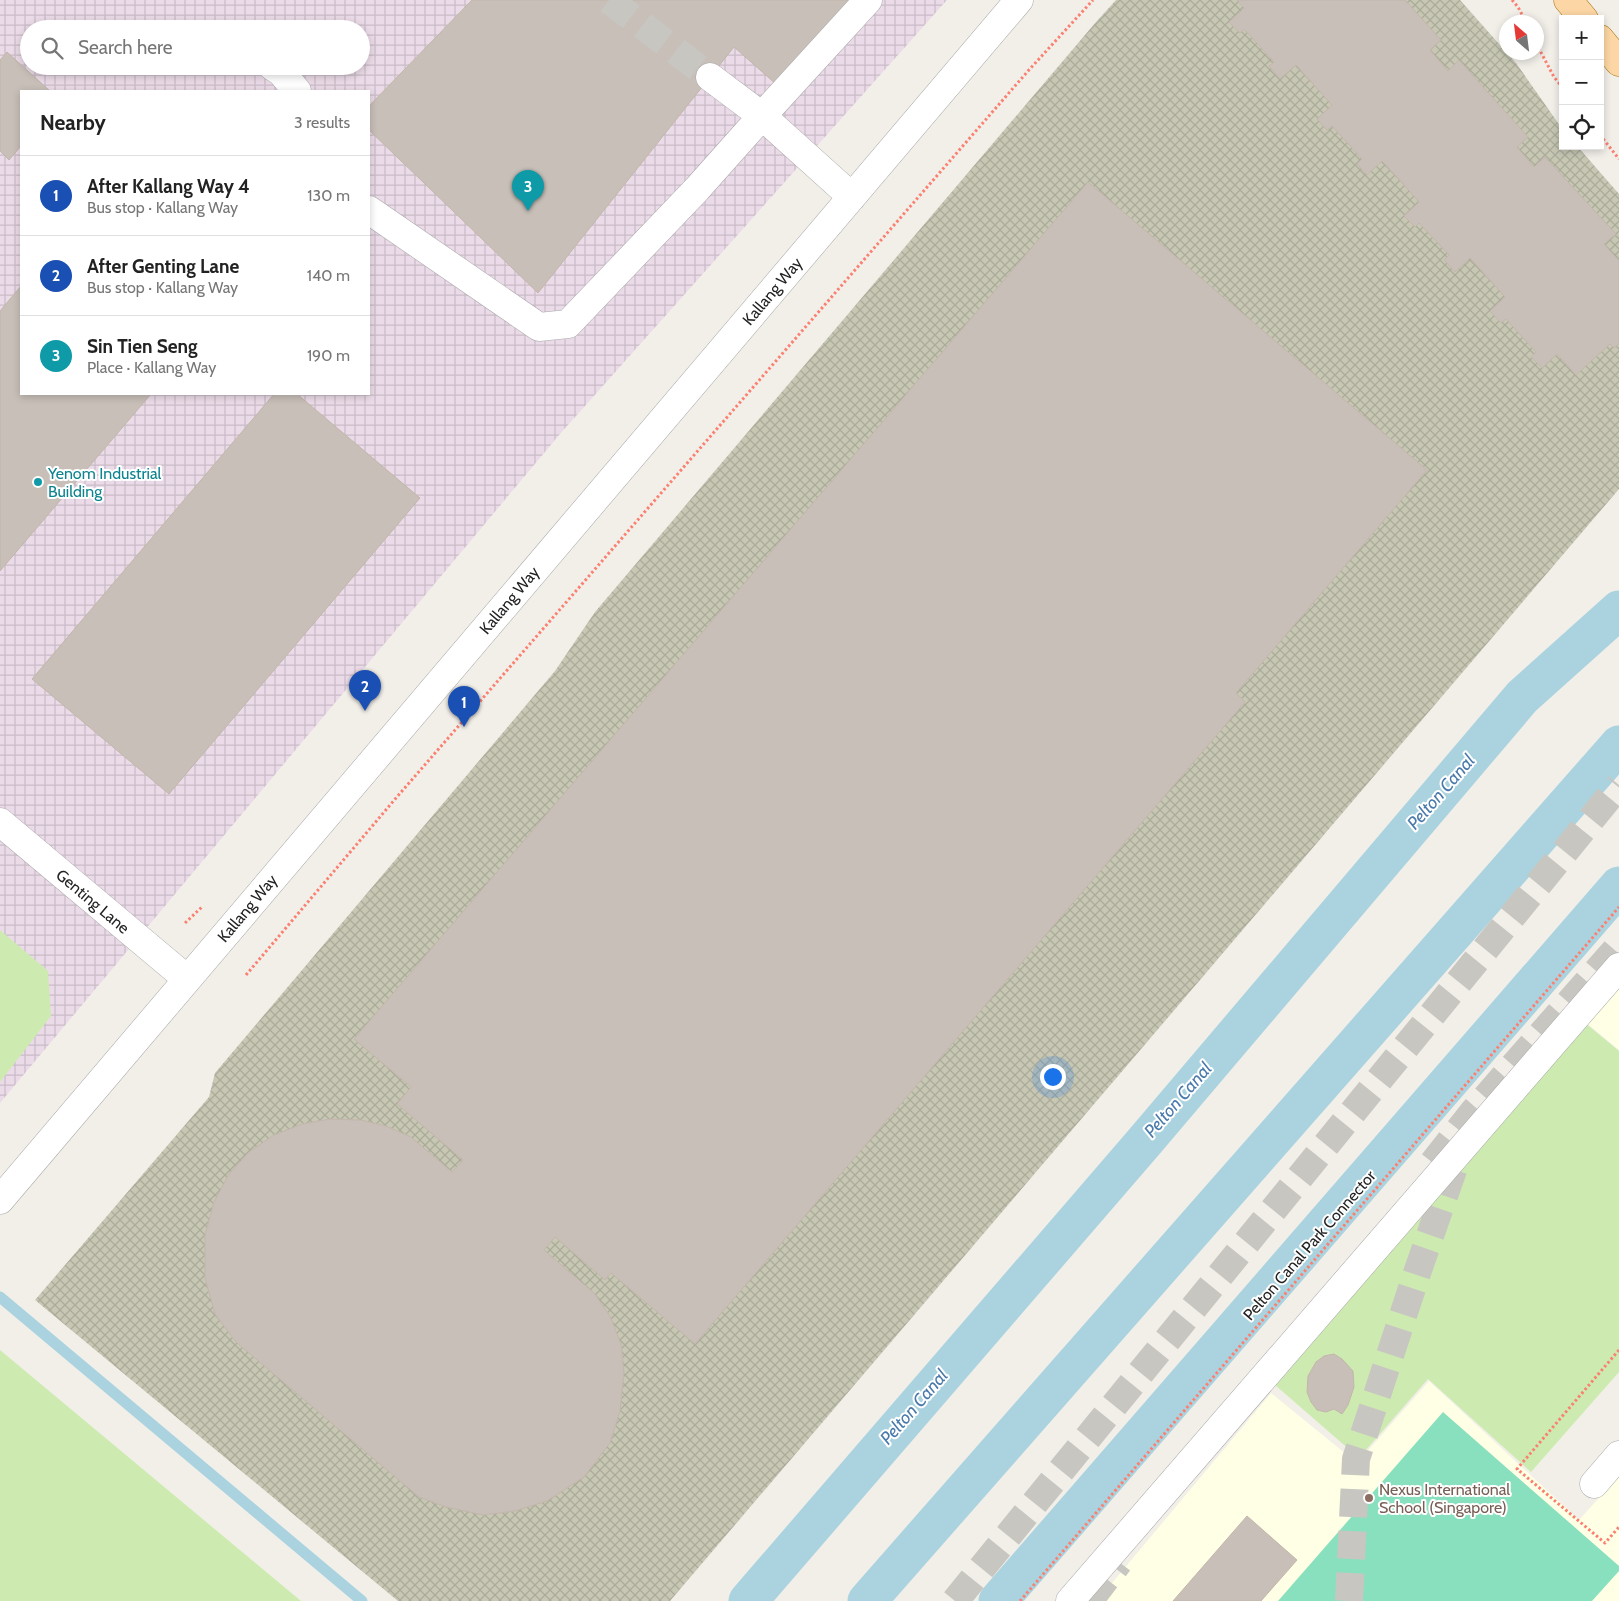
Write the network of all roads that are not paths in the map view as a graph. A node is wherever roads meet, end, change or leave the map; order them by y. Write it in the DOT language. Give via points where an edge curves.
graph roads {
  1 [pos="868,0"];
  2 [pos="1019,0"];
  3 [pos="1568,0"];
  4 [pos="1581,15"];
  5 [pos="1604,44"];
  6 [pos="1619,62"];
  7 [pos="284,75"];
  8 [pos="710,77"];
  9 [pos="296,90"];
  10 [pos="762,116"];
  11 [pos="852,196"];
  12 [pos="370,211"];
  13 [pos="0,822"];
  14 [pos="1619,967"];
  15 [pos="187,979"];
  16 [pos="0,1200"];
  17 [pos="1619,1455"];
  18 [pos="1594,1484"];
  19 [pos="1070,1601"];
  1 -- 10 [label="street"];
  2 -- 11 [label="street, Kallang Way"];
  3 -- 4 [label="main road"];
  5 -- 6 [label="main road"];
  7 -- 9 [label="street"];
  8 -- 10 [label="street"];
  10 -- 11 [label="street"];
  10 -- 12 [label="street" via="697,190 568,324 539,326"];
  11 -- 15 [label="street, Kallang Way"];
  13 -- 15 [label="street, Genting Lane"];
  14 -- 19 [label="street"];
  15 -- 16 [label="street, Kallang Way"];
  17 -- 18 [label="street"];
}
